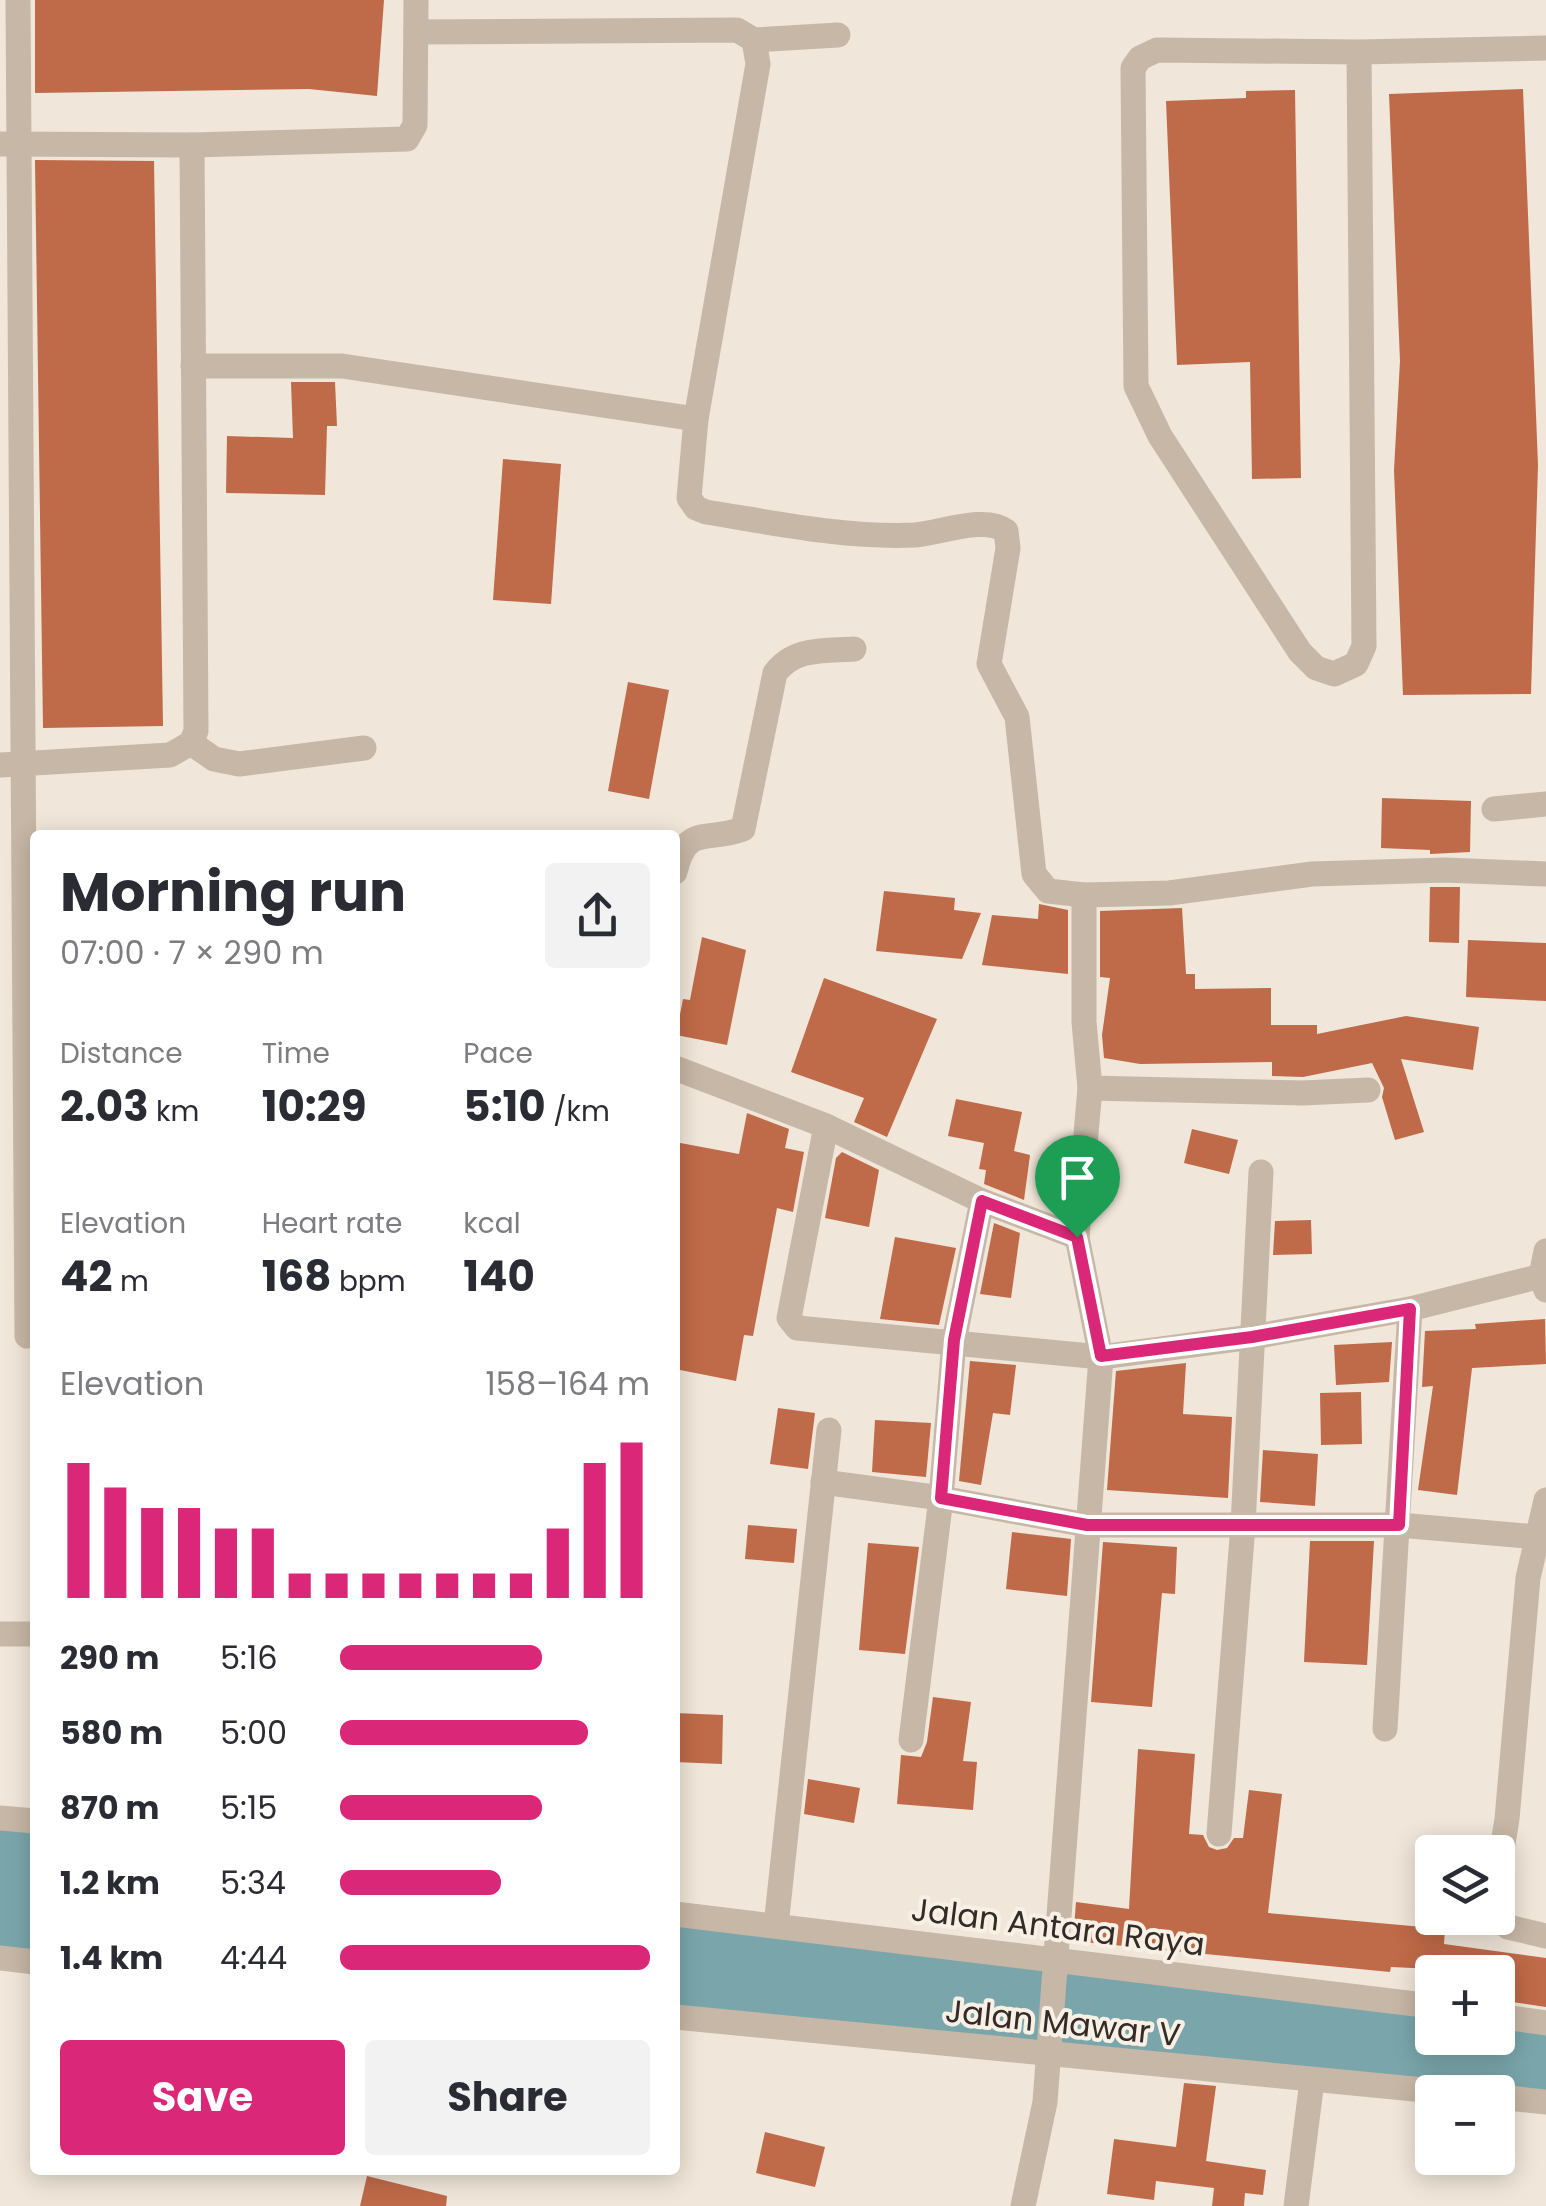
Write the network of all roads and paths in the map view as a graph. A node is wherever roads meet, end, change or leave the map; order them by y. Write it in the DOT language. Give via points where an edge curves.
graph roads {
  1 [pos="18,0"];
  2 [pos="416,0"];
  3 [pos="416,32"];
  4 [pos="838,35"];
  5 [pos="754,40"];
  6 [pos="1546,48"];
  7 [pos="1358,52"];
  8 [pos="10,144"];
  9 [pos="192,145"];
  10 [pos="193,366"];
  11 [pos="696,420"];
  12 [pos="854,650"];
  13 [pos="191,743"];
  14 [pos="364,748"];
  15 [pos="12,765"];
  16 [pos="1546,804"];
  17 [pos="1494,809"];
  18 [pos="680,852"];
  19 [pos="19,867"];
  20 [pos="1546,874"];
  21 [pos="1084,895"];
  22 [pos="680,1070"];
  23 [pos="1090,1088"];
  24 [pos="1368,1090"];
  25 [pos="826,1126"];
  26 [pos="1260,1172"];
  27 [pos="982,1201"];
  28 [pos="1077,1237"];
  29 [pos="1544,1272"];
  30 [pos="30,1297"];
  31 [pos="1410,1309"];
  32 [pos="30,1336"];
  33 [pos="1252,1337"];
  34 [pos="0,1338"];
  35 [pos="954,1340"];
  36 [pos="1101,1356"];
  37 [pos="829,1430"];
  38 [pos="823,1482"];
  39 [pos="941,1498"];
  40 [pos="1546,1500"];
  41 [pos="1087,1525"];
  42 [pos="1243,1525"];
  43 [pos="1399,1525"];
  44 [pos="1538,1538"];
  45 [pos="1385,1728"];
  46 [pos="912,1740"];
  47 [pos="0,1818"];
  48 [pos="30,1821"];
  49 [pos="1219,1834"];
  50 [pos="1504,1835"];
  51 [pos="680,1915"];
  52 [pos="776,1926"];
  53 [pos="1515,1929"];
  54 [pos="1546,1936"];
  55 [pos="0,1958"];
  56 [pos="1056,1958"];
  57 [pos="30,1961"];
  58 [pos="1415,2004"];
  59 [pos="680,2017"];
  60 [pos="1515,2018"];
  61 [pos="1546,2023"];
  62 [pos="1048,2055"];
  63 [pos="1312,2081"];
  64 [pos="1415,2090"];
  65 [pos="1515,2099"];
  66 [pos="1546,2102"];
  67 [pos="1023,2206"];
  68 [pos="1296,2206"];
  1 -- 8 [label="street"];
  2 -- 3 [label="street"];
  3 -- 5 [label="street" via="737,30"];
  3 -- 9 [label="street" via="415,125 407,139"];
  4 -- 5 [label="street"];
  5 -- 11 [label="street" via="758,64"];
  6 -- 7 [label="street"];
  7 -- 7 [label="street" via="1364,646 1356,664 1334,674 1300,652 1160,436 1136,386 1130,89 1133,68 1157,50"];
  8 -- 9 [label="street"];
  8 -- 15 [label="street"];
  9 -- 10 [label="street"];
  10 -- 11 [label="street" via="342,366"];
  10 -- 13 [label="street" via="198,712"];
  11 -- 21 [label="street" via="689,498 706,512 844,534 918,534 991,524 1006,531 990,664 1017,717 1034,874 1048,891"];
  12 -- 18 [label="street" via="784,660 775,673 743,829 692,838"];
  13 -- 14 [label="street" via="239,764"];
  13 -- 15 [label="street" via="170,755"];
  15 -- 19 [label="street"];
  16 -- 17 [label="street"];
  19 -- 30 [label="street"];
  20 -- 21 [label="street" via="1312,874 1169,893"];
  21 -- 23 [label="street"];
  22 -- 25 [label="street"];
  23 -- 24 [label="street"];
  23 -- 28 [label="street"];
  25 -- 27 [label="street"];
  25 -- 35 [label="street" via="789,1318 793,1326"];
  26 -- 33 [label="street"];
  27 -- 28 [label="street"];
  27 -- 35 [label="street"];
  28 -- 36 [label="street"];
  29 -- 31 [label="street"];
  31 -- 33 [label="street"];
  31 -- 43 [label="street"];
  32 -- 34 [label="street"];
  33 -- 36 [label="street"];
  33 -- 42 [label="street"];
  35 -- 36 [label="street"];
  35 -- 39 [label="street"];
  36 -- 41 [label="street"];
  37 -- 38 [label="street"];
  38 -- 39 [label="street"];
  38 -- 52 [label="street"];
  39 -- 41 [label="street"];
  39 -- 46 [label="street"];
  40 -- 44 [label="street"];
  41 -- 42 [label="street"];
  41 -- 56 [label="street"];
  42 -- 43 [label="street"];
  42 -- 49 [label="street"];
  43 -- 44 [label="street"];
  43 -- 45 [label="street"];
  44 -- 50 [label="street" via="1528,1578"];
  47 -- 48 [label="street"];
  51 -- 52 [label="street, Jalan Antara Raya"];
  52 -- 56 [label="street, Jalan Antara Raya"];
  53 -- 54 [label="street"];
  55 -- 57 [label="street"];
  56 -- 58 [label="street, Jalan Antara Raya"];
  56 -- 62 [label="street"];
  59 -- 62 [label="street, Jalan Mawar V"];
  60 -- 61 [label="street"];
  62 -- 63 [label="street, Jalan Mawar V"];
  62 -- 67 [label="street"];
  63 -- 64 [label="street, Jalan Mawar V"];
  63 -- 68 [label="street"];
  65 -- 66 [label="street"];
}
